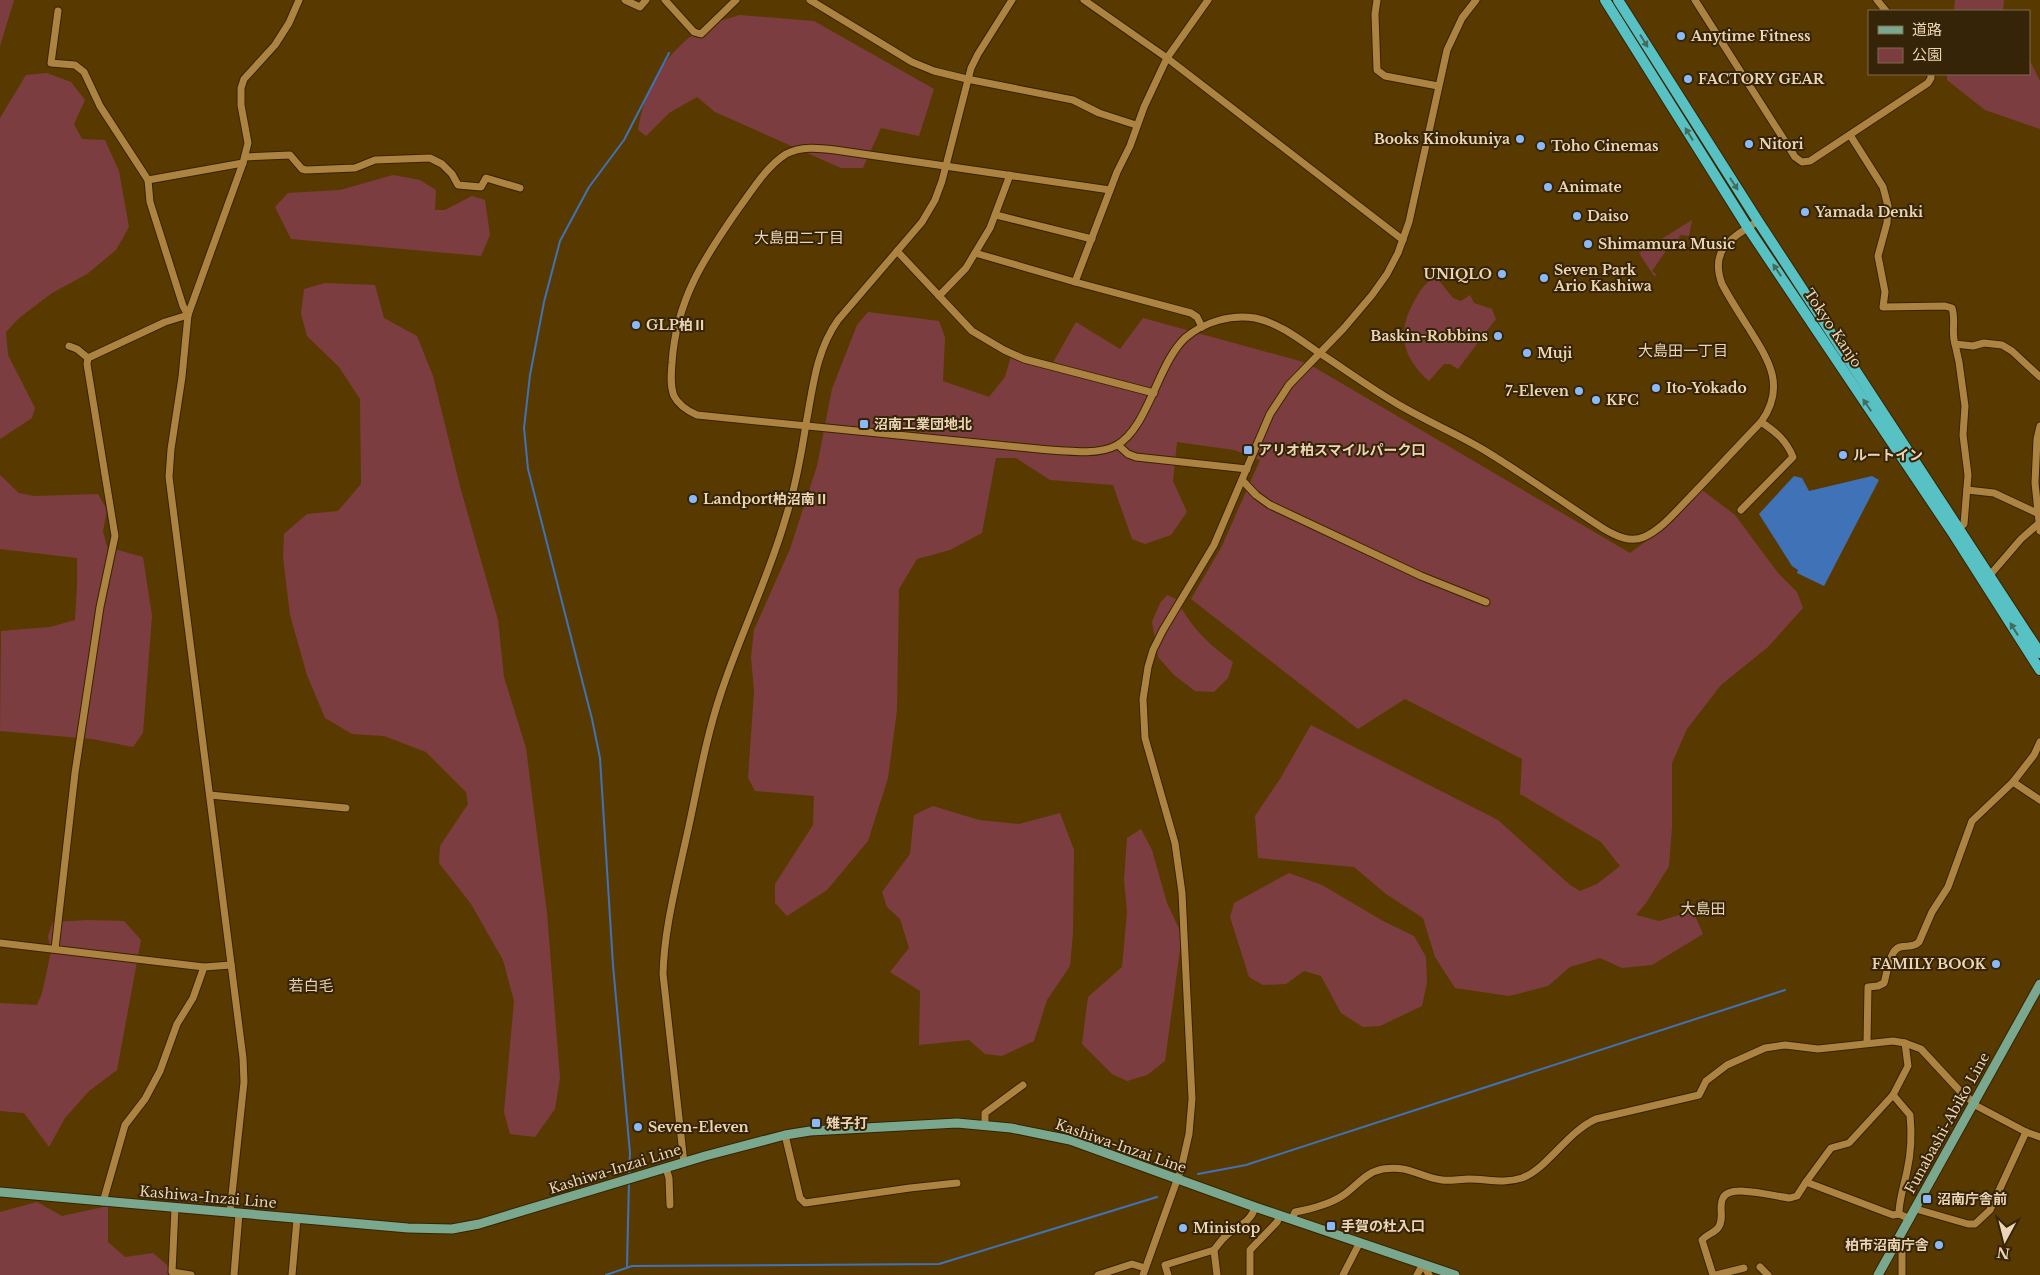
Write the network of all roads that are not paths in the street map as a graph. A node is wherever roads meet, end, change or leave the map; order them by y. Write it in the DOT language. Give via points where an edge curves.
graph roads {
  1 [pos="299,0"];
  2 [pos="625,0"];
  3 [pos="646,0"];
  4 [pos="665,0"];
  5 [pos="736,0"];
  6 [pos="810,0"];
  7 [pos="1012,0"];
  8 [pos="1084,0"];
  9 [pos="1208,0"];
  10 [pos="1377,0"];
  11 [pos="1476,0"];
  12 [pos="1605,0"];
  13 [pos="1618,0"];
  14 [pos="1694,0"];
  15 [pos="1877,0"];
  16 [pos="1885,10"];
  17 [pos="58,11"];
  18 [pos="1167,58"];
  19 [pos="1931,75"];
  20 [pos="967,79"];
  21 [pos="1438,86"];
  22 [pos="1136,125"];
  23 [pos="1850,135"];
  24 [pos="244,160"];
  25 [pos="946,165"];
  26 [pos="1010,174"];
  27 [pos="148,180"];
  28 [pos="520,188"];
  29 [pos="1110,190"];
  30 [pos="996,215"];
  31 [pos="1758,221"];
  32 [pos="1748,228"];
  33 [pos="1092,239"];
  34 [pos="1403,240"];
  35 [pos="897,251"];
  36 [pos="975,253"];
  37 [pos="1075,282"];
  38 [pos="939,296"];
  39 [pos="188,315"];
  40 [pos="1202,327"];
  41 [pos="1954,344"];
  42 [pos="69,346"];
  43 [pos="1319,353"];
  44 [pos="88,358"];
  45 [pos="2040,377"];
  46 [pos="1154,393"];
  47 [pos="1761,422"];
  48 [pos="806,426"];
  49 [pos="2040,426"];
  50 [pos="1118,445"];
  51 [pos="1247,469"];
  52 [pos="1242,480"];
  53 [pos="1967,490"];
  54 [pos="1741,510"];
  55 [pos="2037,513"];
  56 [pos="2039,527"];
  57 [pos="1958,528"];
  58 [pos="1990,575"];
  59 [pos="1486,602"];
  60 [pos="2040,653"];
  61 [pos="2040,670"];
  62 [pos="2040,742"];
  63 [pos="2013,782"];
  64 [pos="210,795"];
  65 [pos="2040,800"];
  66 [pos="346,808"];
  67 [pos="0,944"];
  68 [pos="54,949"];
  69 [pos="231,965"];
  70 [pos="204,967"];
  71 [pos="2040,984"];
  72 [pos="1905,1042"];
  73 [pos="1867,1043"];
  74 [pos="1023,1085"];
  75 [pos="1893,1095"];
  76 [pos="1973,1104"];
  77 [pos="985,1124"];
  78 [pos="2026,1132"];
  79 [pos="785,1135"];
  80 [pos="2040,1137"];
  81 [pos="684,1162"];
  82 [pos="666,1168"];
  83 [pos="1177,1179"];
  84 [pos="1806,1182"];
  85 [pos="957,1184"];
  86 [pos="0,1192"];
  87 [pos="104,1202"];
  88 [pos="670,1205"];
  89 [pos="1255,1207"];
  90 [pos="175,1208"];
  91 [pos="1916,1209"];
  92 [pos="230,1213"];
  93 [pos="240,1214"];
  94 [pos="1899,1214"];
  95 [pos="1280,1215"];
  96 [pos="297,1219"];
  97 [pos="1292,1219"];
  98 [pos="1910,1219"];
  99 [pos="1360,1242"];
  100 [pos="1896,1244"];
  101 [pos="1214,1250"];
  102 [pos="1424,1264"];
  103 [pos="1760,1267"];
  104 [pos="1744,1268"];
  105 [pos="1144,1272"];
  106 [pos="191,1275"];
  107 [pos="234,1275"];
  108 [pos="292,1275"];
  109 [pos="1098,1275"];
  110 [pos="1168,1275"];
  111 [pos="1217,1275"];
  112 [pos="1250,1275"];
  113 [pos="1343,1275"];
  114 [pos="1417,1275"];
  115 [pos="1429,1275"];
  116 [pos="1455,1275"];
  117 [pos="1714,1275"];
  118 [pos="1768,1275"];
  119 [pos="1878,1275"];
  120 [pos="1902,1275"];
  1 -- 24 [label="street" via="275,45 244,79 241,104 248,143"];
  2 -- 3 [label="street" via="640,7"];
  4 -- 5 [label="street" via="694,32 701,34"];
  6 -- 20 [label="street" via="912,62"];
  7 -- 20 [label="street" via="978,54"];
  8 -- 18 [label="street"];
  9 -- 18 [label="street"];
  10 -- 21 [label="street" via="1377,70 1386,76"];
  11 -- 21 [label="street" via="1462,18 1446,50"];
  32 -- 12 [label="highway, Tokyo Kanjo, one-way"];
  13 -- 31 [label="highway, Tokyo Kanjo, one-way"];
  14 -- 23 [label="street" via="1794,157 1802,162 1810,161"];
  15 -- 16 [label="street"];
  17 -- 27 [label="street" via="51,63 75,66 84,72 100,106"];
  18 -- 22 [label="street"];
  18 -- 34 [label="street"];
  19 -- 23 [label="street" via="1928,84"];
  20 -- 22 [label="street" via="1067,98"];
  20 -- 25 [label="street"];
  21 -- 34 [label="street"];
  22 -- 29 [label="street"];
  23 -- 41 [label="street" via="1883,187 1888,206 1878,256 1885,292 1882,305 1886,309 1952,308"];
  24 -- 27 [label="street"];
  24 -- 28 [label="street" via="290,155 306,170 355,168 375,160 430,158 442,164 458,185 482,188 486,178"];
  24 -- 39 [label="street"];
  25 -- 26 [label="street"];
  25 -- 35 [label="street" via="935,200 922,222"];
  25 -- 48 [label="street" via="817,148 788,153 762,175 699,268 684,302 672,351 670,378 679,404 697,415"];
  26 -- 29 [label="street"];
  26 -- 30 [label="street"];
  27 -- 39 [label="street" via="150,202"];
  29 -- 33 [label="street"];
  30 -- 33 [label="street"];
  30 -- 36 [label="street"];
  31 -- 32 [label="street"];
  31 -- 57 [label="highway, Tokyo Kanjo"];
  32 -- 47 [label="street" via="1722,249 1717,272 1772,369 1774,391"];
  61 -- 32 [label="highway, Tokyo Kanjo, one-way" via="1949,527"];
  33 -- 37 [label="street"];
  34 -- 43 [label="street" via="1387,274 1372,295"];
  35 -- 38 [label="street"];
  35 -- 48 [label="street" via="828,334 817,364"];
  36 -- 37 [label="street"];
  36 -- 38 [label="street" via="966,268"];
  37 -- 40 [label="street" via="1191,313"];
  38 -- 46 [label="street" via="972,331 1024,359"];
  39 -- 44 [label="street" via="165,322"];
  39 -- 64 [label="street" via="169,477"];
  40 -- 43 [label="street" via="1224,319 1257,318 1273,324"];
  40 -- 46 [label="street" via="1171,355"];
  41 -- 45 [label="street" via="2002,345"];
  41 -- 53 [label="street" via="1964,392"];
  42 -- 44 [label="street"];
  43 -- 47 [label="street" via="1390,400 1484,451 1622,538 1643,537 1656,529"];
  43 -- 51 [label="street" via="1278,400 1259,436"];
  44 -- 68 [label="street" via="115,536 100,607 75,773"];
  46 -- 50 [label="street" via="1135,429"];
  47 -- 54 [label="street" via="1777,432 1793,457"];
  48 -- 50 [label="street" via="1079,452 1107,450"];
  48 -- 81 [label="street" via="785,521 714,714 665,941 663,974"];
  49 -- 55 [label="street" via="2035,483"];
  50 -- 51 [label="street" via="1136,457"];
  51 -- 52 [label="street"];
  52 -- 59 [label="street" via="1270,505 1421,576"];
  52 -- 83 [label="street" via="1214,545 1153,650 1143,699 1145,738 1175,843 1182,894 1192,1099 1189,1134"];
  53 -- 55 [label="street" via="1994,493"];
  53 -- 57 [label="street" via="1964,524"];
  55 -- 56 [label="street"];
  56 -- 58 [label="street" via="2021,540"];
  57 -- 58 [label="highway, Tokyo Kanjo"];
  58 -- 60 [label="highway, Tokyo Kanjo"];
  62 -- 63 [label="street"];
  63 -- 65 [label="street"];
  63 -- 73 [label="street" via="1972,821 1948,886 1919,942 1915,946 1895,949 1884,983 1868,987"];
  64 -- 66 [label="street"];
  64 -- 69 [label="street"];
  67 -- 68 [label="street"];
  68 -- 70 [label="street"];
  69 -- 70 [label="street"];
  69 -- 92 [label="street" via="244,1082"];
  70 -- 87 [label="street" via="193,998 177,1024 160,1071 145,1099 125,1125"];
  71 -- 76 [label="main road, Funabashi-Abiko Line"];
  72 -- 73 [label="street"];
  72 -- 75 [label="street" via="1908,1066"];
  72 -- 76 [label="street" via="1926,1054"];
  73 -- 97 [label="street" via="1818,1049 1785,1045 1765,1048 1727,1064 1706,1081 1699,1095 1586,1124 1523,1177 1508,1181 1442,1180 1404,1168 1380,1170 1365,1176 1332,1202 1295,1212"];
  74 -- 77 [label="street" via="985,1113"];
  75 -- 84 [label="street" via="1849,1143 1831,1148"];
  75 -- 94 [label="street" via="1910,1115 1911,1128"];
  76 -- 78 [label="street"];
  76 -- 91 [label="main road, Funabashi-Abiko Line"];
  77 -- 79 [label="main road, Kashiwa-Inzai Line" via="933,1123"];
  77 -- 83 [label="main road, Kashiwa-Inzai Line" via="1070,1140"];
  78 -- 80 [label="street"];
  78 -- 91 [label="street" via="1990,1210 1975,1224"];
  79 -- 81 [label="main road, Kashiwa-Inzai Line"];
  79 -- 85 [label="street" via="800,1198 805,1203"];
  81 -- 82 [label="main road, Kashiwa-Inzai Line"];
  82 -- 88 [label="street"];
  82 -- 96 [label="main road, Kashiwa-Inzai Line" via="466,1227 408,1228"];
  83 -- 89 [label="main road, Kashiwa-Inzai Line"];
  83 -- 105 [label="street"];
  84 -- 94 [label="street" via="1893,1215"];
  84 -- 117 [label="street" via="1797,1196 1790,1198 1739,1190 1726,1193 1722,1198 1718,1229 1702,1240"];
  86 -- 87 [label="main road, Kashiwa-Inzai Line"];
  87 -- 90 [label="main road, Kashiwa-Inzai Line"];
  89 -- 95 [label="main road, Kashiwa-Inzai Line"];
  89 -- 101 [label="street" via="1248,1220 1226,1235"];
  90 -- 92 [label="main road, Kashiwa-Inzai Line"];
  90 -- 106 [label="street" via="172,1272"];
  91 -- 98 [label="main road, Funabashi-Abiko Line"];
  92 -- 93 [label="main road, Kashiwa-Inzai Line"];
  93 -- 96 [label="main road, Kashiwa-Inzai Line"];
  93 -- 107 [label="street"];
  94 -- 98 [label="street"];
  95 -- 97 [label="main road, Kashiwa-Inzai Line"];
  95 -- 112 [label="street" via="1250,1250"];
  96 -- 108 [label="street"];
  97 -- 99 [label="main road, Kashiwa-Inzai Line"];
  98 -- 100 [label="main road, Funabashi-Abiko Line"];
  99 -- 102 [label="main road, Kashiwa-Inzai Line"];
  99 -- 113 [label="street"];
  100 -- 119 [label="main road, Funabashi-Abiko Line"];
  100 -- 120 [label="street" via="1902,1251"];
  101 -- 110 [label="street" via="1165,1265"];
  101 -- 111 [label="street"];
  102 -- 114 [label="street"];
  102 -- 115 [label="street"];
  102 -- 116 [label="main road, Kashiwa-Inzai Line"];
  103 -- 118 [label="street"];
  104 -- 117 [label="street"];
  105 -- 109 [label="street" via="1132,1264"];
}
